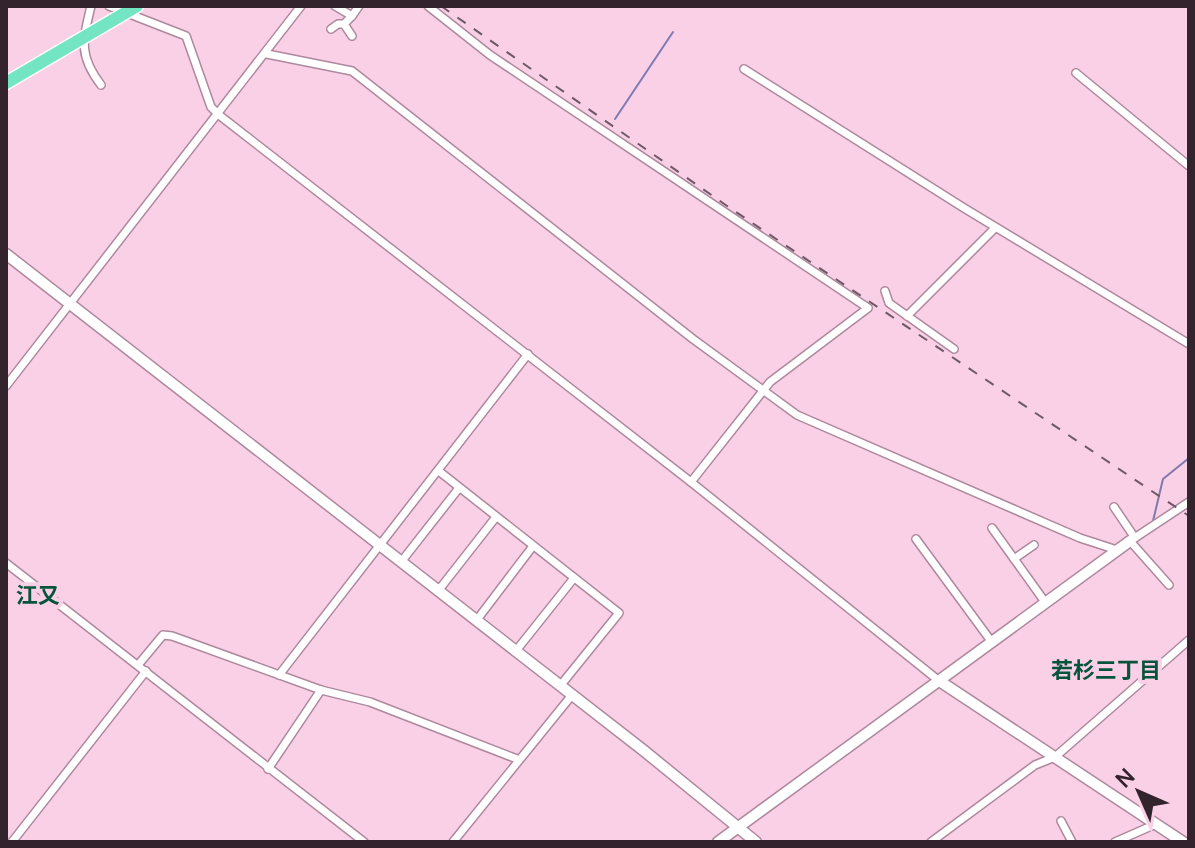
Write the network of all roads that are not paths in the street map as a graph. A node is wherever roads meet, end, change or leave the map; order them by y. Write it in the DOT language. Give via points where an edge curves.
graph roads {
  1 [pos="91,6"];
  2 [pos="109,6"];
  3 [pos="301,6"];
  4 [pos="335,6"];
  5 [pos="359,6"];
  6 [pos="428,6"];
  7 [pos="132,9"];
  8 [pos="352,16"];
  9 [pos="344,24"];
  10 [pos="331,29"];
  11 [pos="352,36"];
  12 [pos="84,37"];
  13 [pos="267,54"];
  14 [pos="744,69"];
  15 [pos="1076,73"];
  16 [pos="6,83"];
  17 [pos="101,85"];
  18 [pos="219,115"];
  19 [pos="1189,166"];
  20 [pos="995,228"];
  21 [pos="6,254"];
  22 [pos="885,291"];
  23 [pos="70,304"];
  24 [pos="907,316"];
  25 [pos="1189,344"];
  26 [pos="954,349"];
  27 [pos="528,354"];
  28 [pos="6,386"];
  29 [pos="762,391"];
  30 [pos="440,472"];
  31 [pos="691,482"];
  32 [pos="459,488"];
  33 [pos="1189,502"];
  34 [pos="1114,507"];
  35 [pos="496,517"];
  36 [pos="992,528"];
  37 [pos="916,539"];
  38 [pos="1133,540"];
  39 [pos="380,545"];
  40 [pos="1034,545"];
  41 [pos="533,546"];
  42 [pos="1117,550"];
  43 [pos="1014,559"];
  44 [pos="401,562"];
  45 [pos="6,563"];
  46 [pos="574,578"];
  47 [pos="1169,585"];
  48 [pos="438,591"];
  49 [pos="1045,602"];
  50 [pos="476,621"];
  51 [pos="1189,640"];
  52 [pos="991,641"];
  53 [pos="515,652"];
  54 [pos="138,665"];
  55 [pos="146,671"];
  56 [pos="279,675"];
  57 [pos="938,680"];
  58 [pos="559,686"];
  59 [pos="321,690"];
  60 [pos="572,695"];
  61 [pos="1055,757"];
  62 [pos="517,759"];
  63 [pos="268,769"];
  64 [pos="1061,821"];
  65 [pos="1156,824"];
  66 [pos="739,827"];
  67 [pos="12,842"];
  68 [pos="364,842"];
  69 [pos="453,842"];
  70 [pos="718,842"];
  71 [pos="756,842"];
  72 [pos="931,842"];
  73 [pos="1072,842"];
  74 [pos="1115,842"];
  75 [pos="1183,842"];
  1 -- 12 [label="street"];
  2 -- 7 [label="street"];
  3 -- 13 [label="street"];
  4 -- 8 [label="street"];
  5 -- 8 [label="street"];
  6 -- 29 [label="street" via="490,55 868,308"];
  7 -- 12 [label="main road"];
  7 -- 18 [label="street" via="186,36 211,107"];
  8 -- 9 [label="street"];
  9 -- 10 [label="street"];
  9 -- 11 [label="street"];
  12 -- 16 [label="main road"];
  12 -- 17 [label="street" via="85,59"];
  13 -- 18 [label="street"];
  13 -- 29 [label="street" via="352,71"];
  14 -- 20 [label="street"];
  15 -- 19 [label="street"];
  18 -- 23 [label="street"];
  18 -- 27 [label="street"];
  20 -- 24 [label="street"];
  20 -- 25 [label="street"];
  21 -- 23 [label="street"];
  22 -- 24 [label="street" via="889,303"];
  23 -- 28 [label="street"];
  23 -- 39 [label="street"];
  24 -- 26 [label="street"];
  27 -- 30 [label="street"];
  27 -- 31 [label="street"];
  29 -- 31 [label="street"];
  29 -- 42 [label="street" via="797,415"];
  30 -- 32 [label="street"];
  30 -- 39 [label="street"];
  31 -- 57 [label="street"];
  32 -- 35 [label="street"];
  32 -- 44 [label="street"];
  33 -- 38 [label="street"];
  34 -- 38 [label="street"];
  35 -- 41 [label="street"];
  35 -- 48 [label="street"];
  36 -- 43 [label="street"];
  37 -- 52 [label="street"];
  38 -- 42 [label="street"];
  38 -- 47 [label="street"];
  39 -- 44 [label="street"];
  39 -- 56 [label="street"];
  40 -- 43 [label="street"];
  41 -- 46 [label="street"];
  41 -- 50 [label="street"];
  42 -- 49 [label="street"];
  43 -- 49 [label="street"];
  44 -- 48 [label="street"];
  45 -- 54 [label="street"];
  46 -- 53 [label="street"];
  46 -- 58 [label="street" via="619,613"];
  48 -- 50 [label="street"];
  49 -- 52 [label="street"];
  50 -- 53 [label="street"];
  51 -- 61 [label="street"];
  52 -- 57 [label="street"];
  53 -- 58 [label="street"];
  54 -- 55 [label="street"];
  54 -- 56 [label="street" via="163,635"];
  55 -- 63 [label="street"];
  55 -- 67 [label="street"];
  56 -- 59 [label="street"];
  57 -- 61 [label="street"];
  57 -- 66 [label="street"];
  58 -- 60 [label="street"];
  59 -- 62 [label="street" via="370,702"];
  59 -- 63 [label="street"];
  60 -- 62 [label="street"];
  60 -- 66 [label="street"];
  61 -- 65 [label="street"];
  61 -- 72 [label="street" via="1035,765"];
  62 -- 69 [label="street"];
  63 -- 68 [label="street"];
  64 -- 73 [label="street"];
  65 -- 74 [label="street"];
  65 -- 75 [label="street"];
  66 -- 70 [label="street"];
  66 -- 71 [label="street"];
}
